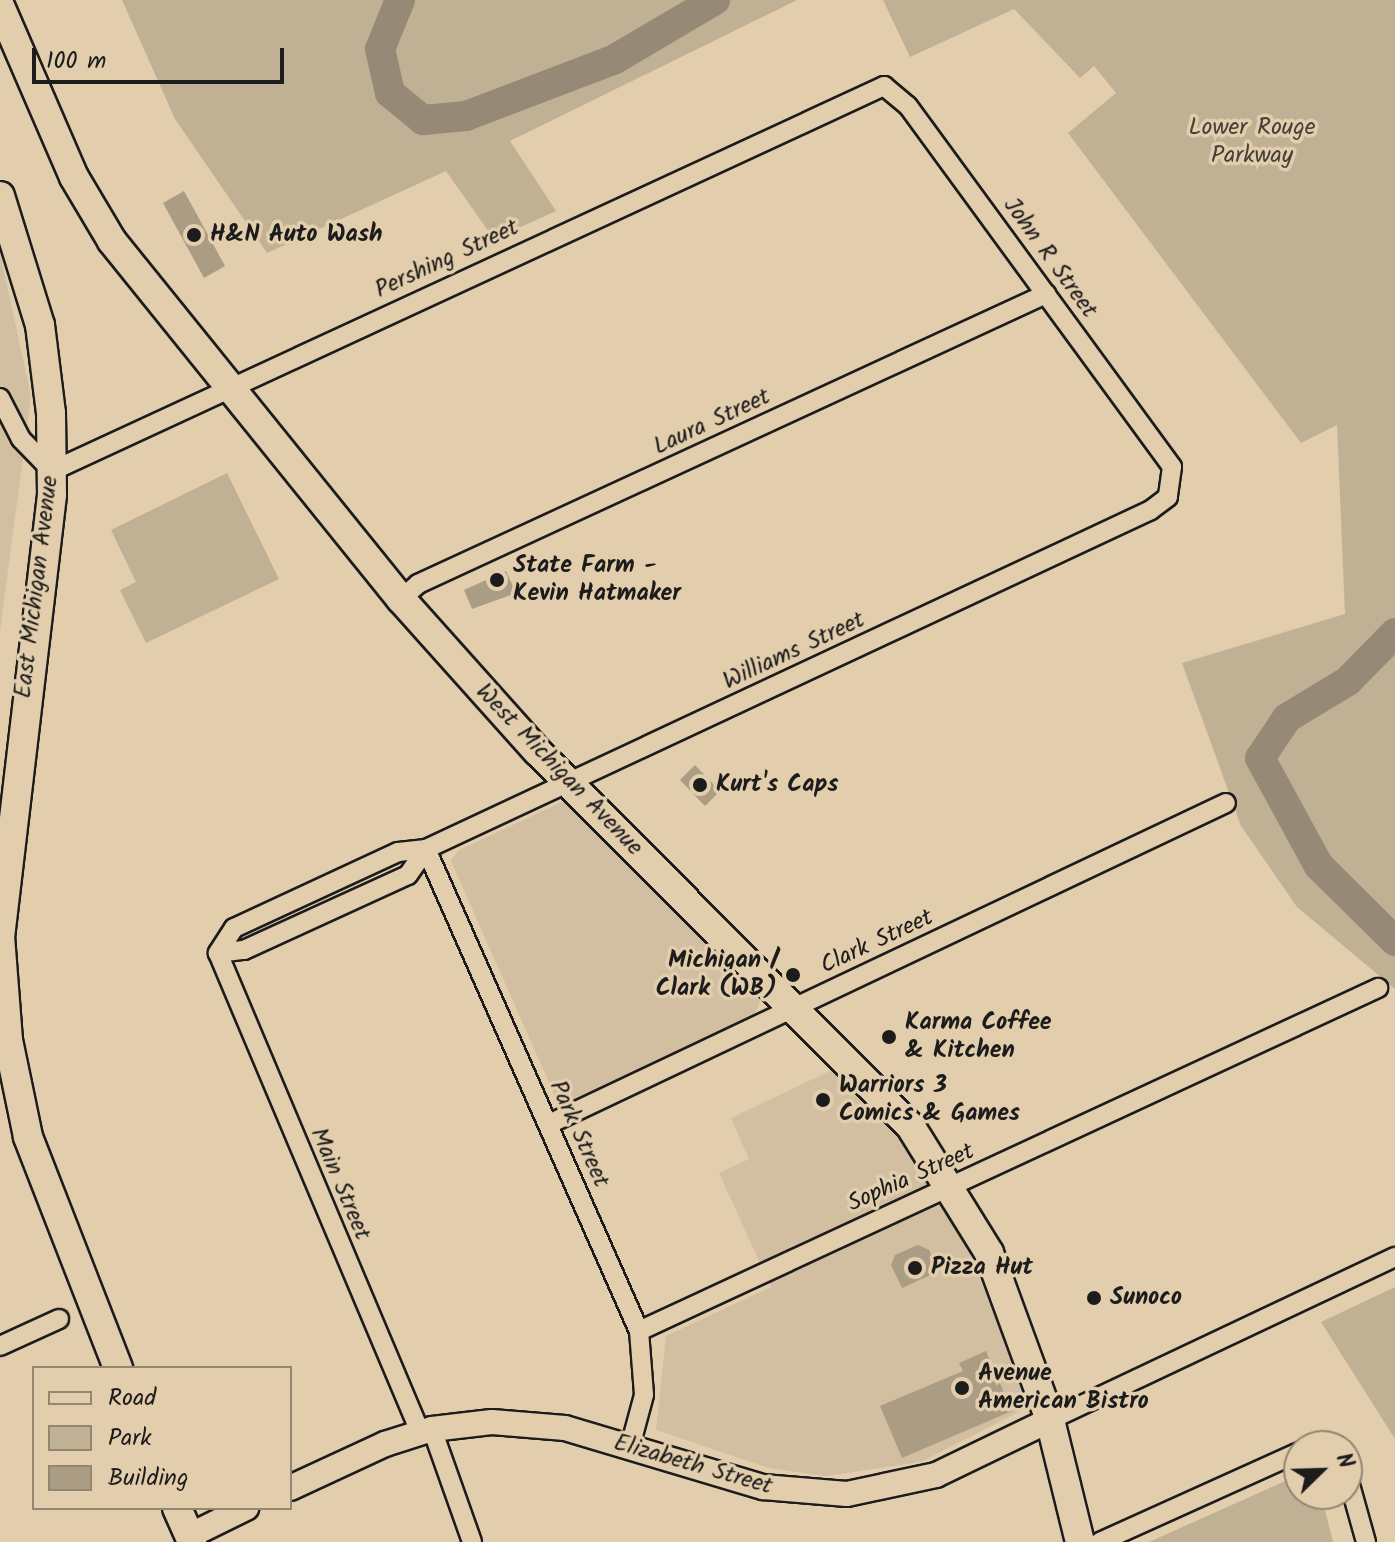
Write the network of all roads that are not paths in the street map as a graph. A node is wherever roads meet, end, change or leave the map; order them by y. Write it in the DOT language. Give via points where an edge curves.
graph roads {
  1 [pos="0,6"];
  2 [pos="864,92"];
  3 [pos="0,196"];
  4 [pos="1046,294"];
  5 [pos="229,387"];
  6 [pos="0,398"];
  7 [pos="52,471"];
  8 [pos="1173,486"];
  9 [pos="401,599"];
  10 [pos="567,781"];
  11 [pos="1226,803"];
  12 [pos="426,849"];
  13 [pos="0,936"];
  14 [pos="218,953"];
  15 [pos="1378,988"];
  16 [pos="795,1007"];
  17 [pos="4,1041"];
  18 [pos="549,1124"];
  19 [pos="953,1187"];
  20 [pos="1395,1257"];
  21 [pos="59,1319"];
  22 [pos="639,1331"];
  23 [pos="0,1346"];
  24 [pos="117,1366"];
  25 [pos="1050,1420"];
  26 [pos="426,1430"];
  27 [pos="630,1447"];
  28 [pos="1283,1459"];
  29 [pos="292,1487"];
  30 [pos="178,1510"];
  31 [pos="242,1510"];
  32 [pos="1357,1510"];
  33 [pos="186,1540"];
  34 [pos="472,1542"];
  35 [pos="1080,1542"];
  36 [pos="1100,1542"];
  37 [pos="1366,1542"];
  1 -- 5 [label="main road, West Michigan Avenue" via="74,177 106,231"];
  2 -- 4 [label="street, John R Street" via="884,86 901,97"];
  2 -- 5 [label="street, Pershing Street"];
  3 -- 7 [label="main road, East Michigan Avenue" via="40,325"];
  4 -- 8 [label="street, John R Street" via="1163,451"];
  4 -- 9 [label="street, Laura Street" via="418,584"];
  5 -- 7 [label="street, Pershing Street"];
  5 -- 9 [label="main road, West Michigan Avenue"];
  6 -- 7 [label="street" via="21,439"];
  7 -- 13 [label="main road, East Michigan Avenue"];
  8 -- 10 [label="street, Williams Street" via="1151,510"];
  9 -- 10 [label="main road, West Michigan Avenue"];
  10 -- 12 [label="street, Williams Street"];
  10 -- 16 [label="main road, West Michigan Avenue"];
  11 -- 16 [label="street, Clark Street"];
  12 -- 14 [label="street, Williams Street" via="408,875 244,950"];
  12 -- 18 [label="street, Park Street"];
  13 -- 17 [label="main road, East Michigan Avenue"];
  14 -- 26 [label="street, Main Street"];
  15 -- 19 [label="street, Sophia Street"];
  16 -- 18 [label="street, Clark Street"];
  16 -- 19 [label="main road, West Michigan Avenue" via="911,1127"];
  17 -- 24 [label="main road, East Michigan Avenue" via="40,1176"];
  18 -- 22 [label="street, Park Street"];
  19 -- 22 [label="street, Sophia Street"];
  19 -- 25 [label="main road, West Michigan Avenue" via="989,1253"];
  20 -- 25 [label="street, Elizabeth Street"];
  21 -- 23 [label="street"];
  22 -- 27 [label="street, Park Street" via="644,1395"];
  25 -- 27 [label="street, Elizabeth Street" via="936,1475 847,1494 763,1487"];
  25 -- 35 [label="main road, West Michigan Avenue"];
  26 -- 27 [label="street, Elizabeth Street" via="523,1422"];
  26 -- 29 [label="street, Elizabeth Street"];
  26 -- 34 [label="street, Main Street"];
  28 -- 36 [label="street"];
  30 -- 33 [label="main road"];
  31 -- 33 [label="street"];
  32 -- 37 [label="street"];
}
